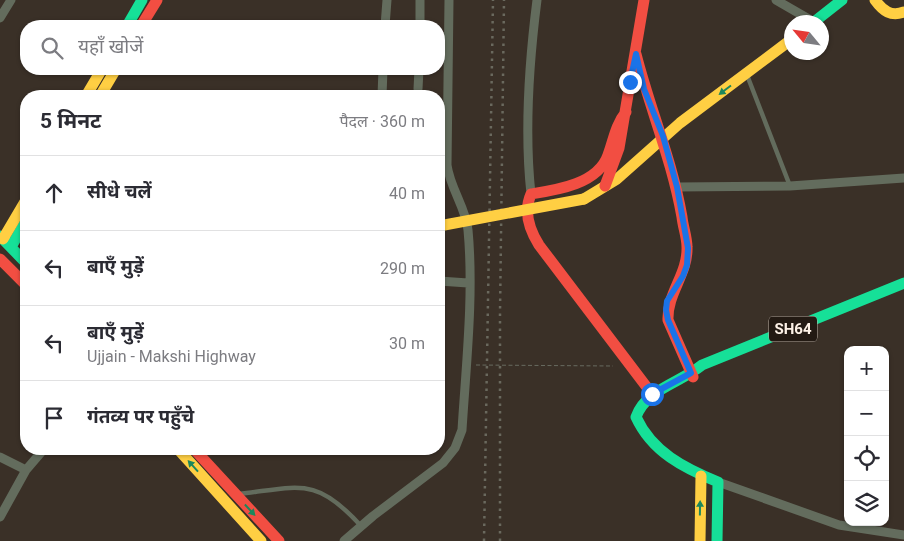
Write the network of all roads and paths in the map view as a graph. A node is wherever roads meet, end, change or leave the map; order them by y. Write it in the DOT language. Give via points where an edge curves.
graph roads {
  1 [pos="11,0"];
  2 [pos="387,0"];
  3 [pos="420,0"];
  4 [pos="448,0"];
  5 [pos="536,0"];
  6 [pos="644,0"];
  7 [pos="776,0"];
  8 [pos="842,0"];
  9 [pos="875,0"];
  10 [pos="141,2"];
  11 [pos="154,4"];
  12 [pos="904,12"];
  13 [pos="802,15"];
  14 [pos="823,15"];
  15 [pos="0,18"];
  16 [pos="130,20"];
  17 [pos="145,20"];
  18 [pos="385,20"];
  19 [pos="420,20"];
  20 [pos="445,23"];
  21 [pos="784,45"];
  22 [pos="636,54"];
  23 [pos="746,74"];
  24 [pos="99,75"];
  25 [pos="112,75"];
  26 [pos="383,75"];
  27 [pos="418,75"];
  28 [pos="444,75"];
  29 [pos="418,89"];
  30 [pos="92,90"];
  31 [pos="104,90"];
  32 [pos="382,90"];
  33 [pos="445,90"];
  34 [pos="445,102"];
  35 [pos="626,112"];
  36 [pos="663,136"];
  37 [pos="904,178"];
  38 [pos="790,186"];
  39 [pos="677,187"];
  40 [pos="603,190"];
  41 [pos="530,194"];
  42 [pos="20,212"];
  43 [pos="445,225"];
  44 [pos="20,227"];
  45 [pos="5,241"];
  46 [pos="20,257"];
  47 [pos="0,259"];
  48 [pos="20,279"];
  49 [pos="445,281"];
  50 [pos="468,283"];
  51 [pos="904,283"];
  52 [pos="904,290"];
  53 [pos="476,365"];
  54 [pos="613,366"];
  55 [pos="689,376"];
  56 [pos="652,394"];
  57 [pos="39,455"];
  58 [pos="183,455"];
  59 [pos="199,455"];
  60 [pos="0,457"];
  61 [pos="26,470"];
  62 [pos="701,476"];
  63 [pos="718,482"];
  64 [pos="235,494"];
  65 [pos="0,517"];
  66 [pos="361,526"];
  67 [pos="898,537"];
  68 [pos="255,539"];
  69 [pos="279,541"];
  70 [pos="344,541"];
  71 [pos="700,541"];
  72 [pos="717,541"];
  1 -- 15 [label="street"];
  2 -- 18 [label="street"];
  3 -- 19 [label="street"];
  4 -- 20 [label="street"];
  5 -- 41 [label="street" via="529,126"];
  6 -- 22 [label="main road"];
  7 -- 13 [label="street"];
  8 -- 14 [label="main road"];
  9 -- 12 [label="main road" via="888,13"];
  10 -- 11 [label="main road"];
  10 -- 16 [label="main road"];
  11 -- 17 [label="main road"];
  21 -- 23 [label="main road"];
  22 -- 35 [label="main road"];
  22 -- 36 [label="main road" via="644,89"];
  23 -- 36 [label="main road, one-way"];
  23 -- 38 [label="lane"];
  24 -- 30 [label="main road"];
  25 -- 31 [label="main road"];
  26 -- 32 [label="street"];
  27 -- 29 [label="street"];
  28 -- 33 [label="street"];
  34 -- 50 [label="street" via="449,181 468,229"];
  35 -- 40 [label="main road" via="622,146"];
  35 -- 41 [label="main road" via="615,125 606,160 593,176"];
  36 -- 39 [label="main road"];
  36 -- 40 [label="main road"];
  37 -- 38 [label="street"];
  38 -- 39 [label="street"];
  39 -- 55 [label="main road" via="688,248 687,265 667,301 666,310"];
  40 -- 43 [label="main road, bridge" via="584,199"];
  41 -- 56 [label="main road" via="527,209 534,237"];
  42 -- 45 [label="main road"];
  44 -- 45 [label="main road"];
  45 -- 46 [label="main road"];
  47 -- 48 [label="main road"];
  49 -- 50 [label="street"];
  50 -- 66 [label="street" via="470,311 462,430 455,448 443,463"];
  51 -- 55 [label="main road, SH64" via="702,365"];
  52 -- 55 [label="main road, SH64" via="710,372"];
  53 -- 54 [label="path, bridge"];
  55 -- 56 [label="main road, SH64"];
  56 -- 62 [label="main road, SH64" via="638,409 639,426 661,451"];
  57 -- 61 [label="street"];
  68 -- 58 [label="main road, one-way"];
  59 -- 64 [label="main road"];
  60 -- 61 [label="street"];
  61 -- 65 [label="street"];
  62 -- 63 [label="main road, SH64"];
  71 -- 62 [label="main road, one-way"];
  63 -- 67 [label="street" via="839,525"];
  63 -- 72 [label="main road"];
  64 -- 66 [label="lane" via="310,488 341,504"];
  64 -- 69 [label="main road, one-way"];
  66 -- 70 [label="street"];
}
